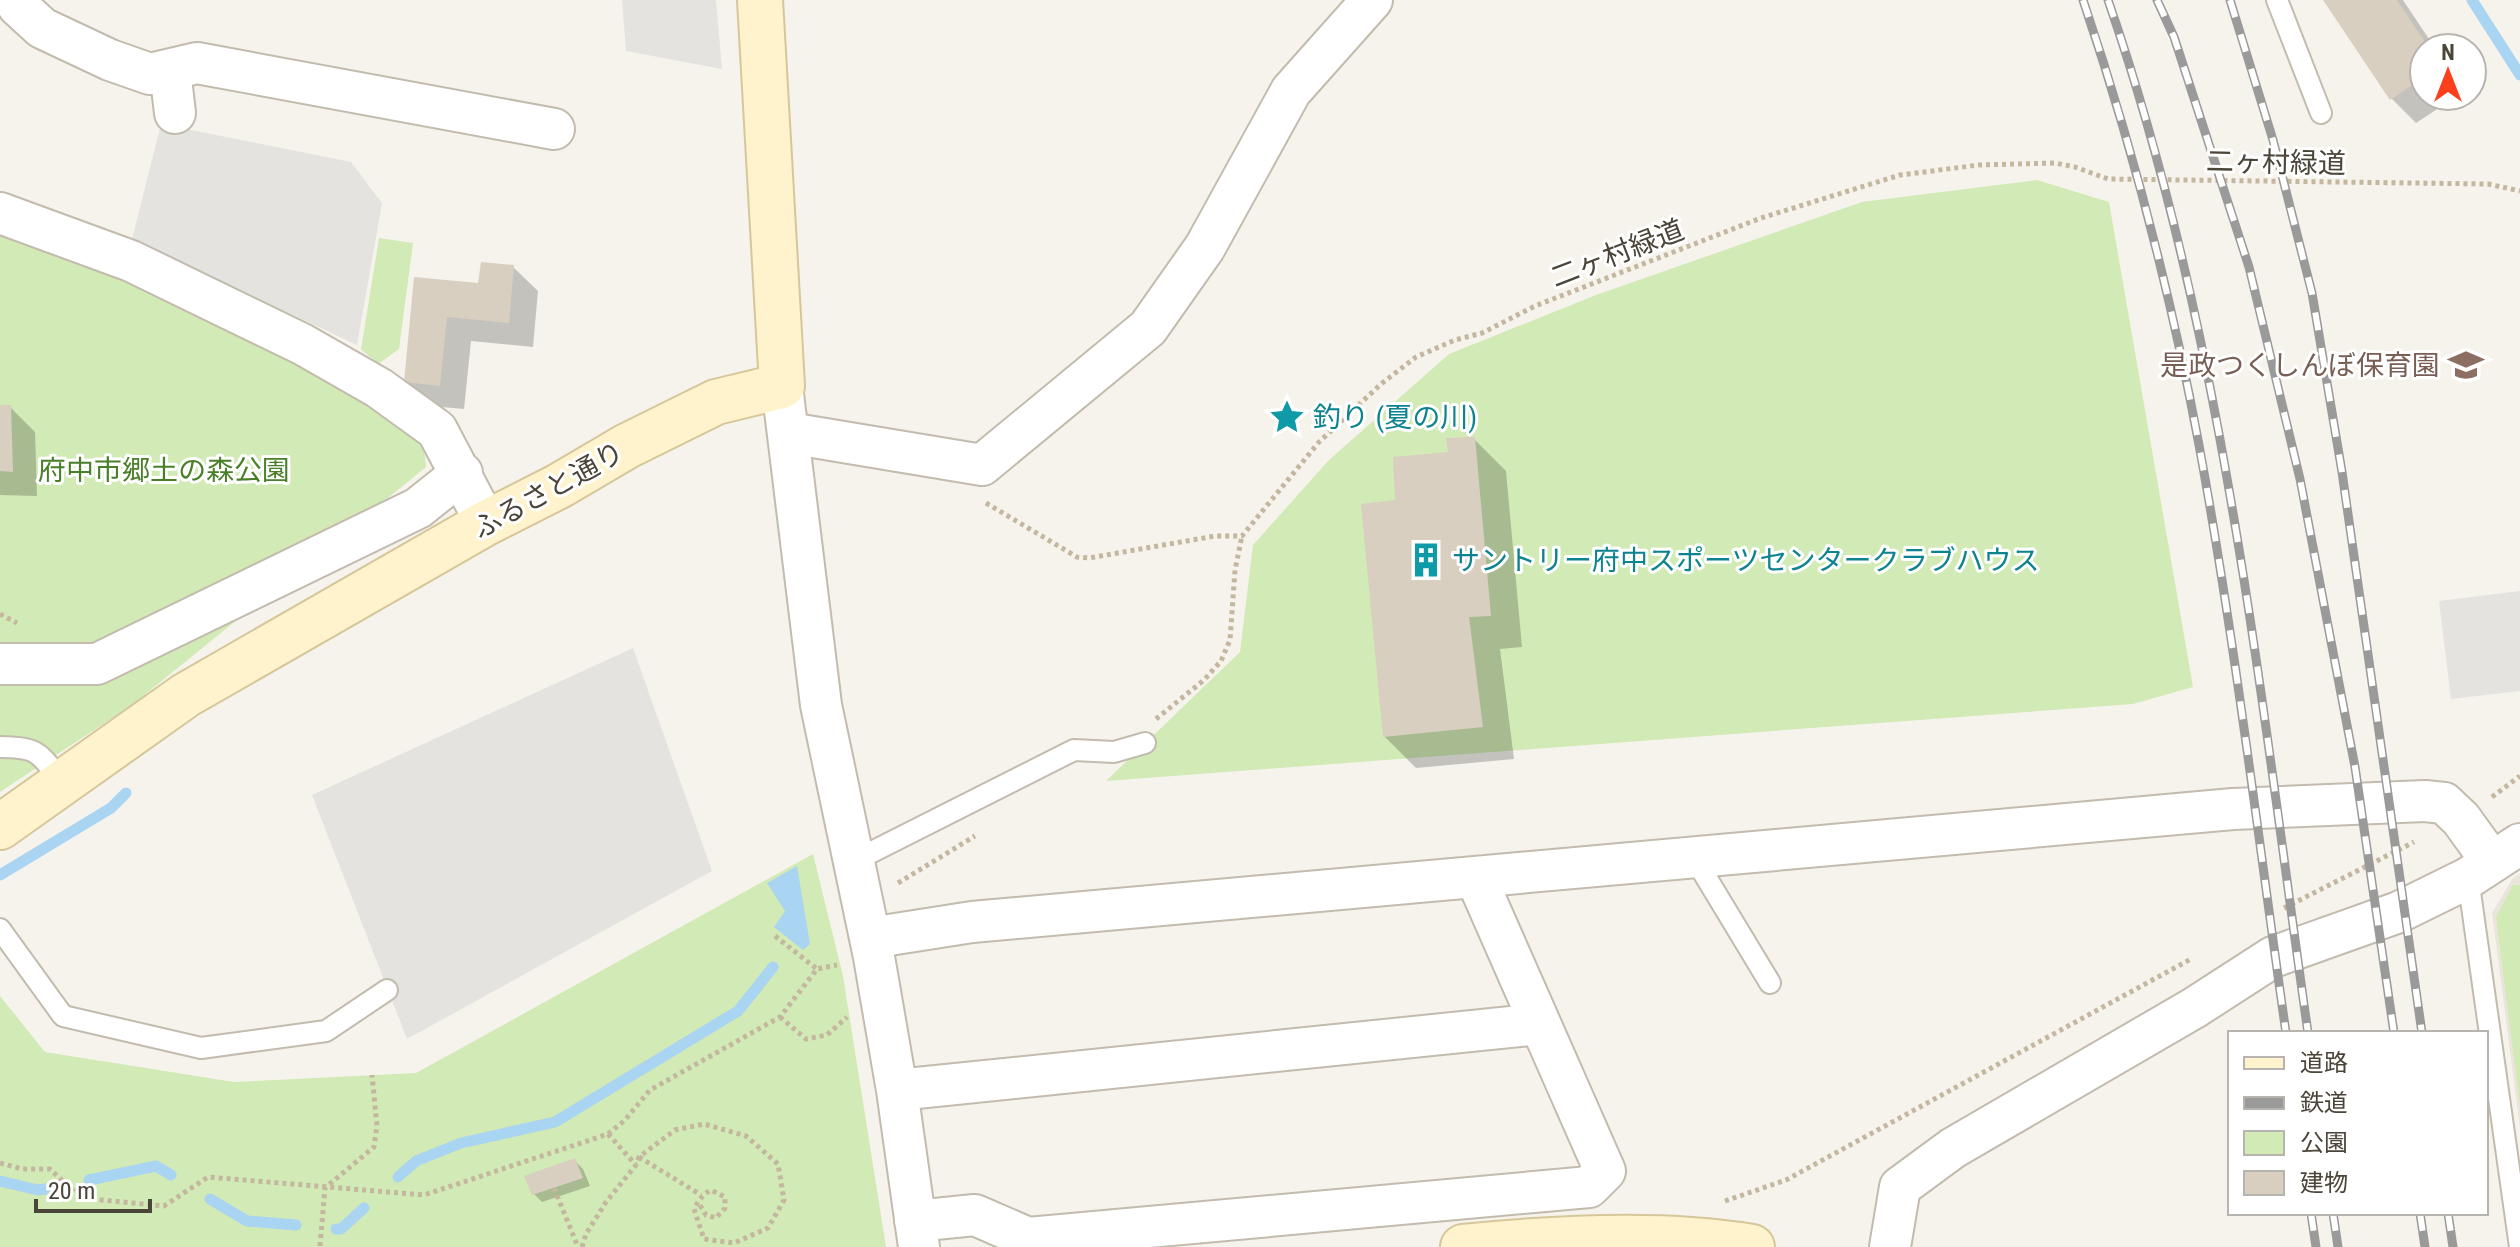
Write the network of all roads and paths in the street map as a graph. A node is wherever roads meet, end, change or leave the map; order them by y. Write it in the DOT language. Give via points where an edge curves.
graph roads {
  1 [pos="16,0"];
  2 [pos="760,0"];
  3 [pos="1372,0"];
  4 [pos="2277,0"];
  5 [pos="170,70"];
  6 [pos="175,113"];
  7 [pos="2321,113"];
  8 [pos="554,129"];
  9 [pos="2520,191"];
  10 [pos="0,213"];
  11 [pos="782,386"];
  12 [pos="789,433"];
  13 [pos="462,473"];
  14 [pos="981,501"];
  15 [pos="486,523"];
  16 [pos="0,664"];
  17 [pos="1145,743"];
  18 [pos="0,747"];
  19 [pos="62,782"];
  20 [pos="2461,819"];
  21 [pos="0,827"];
  22 [pos="2502,857"];
  23 [pos="1695,859"];
  24 [pos="854,861"];
  25 [pos="1476,878"];
  26 [pos="2274,914"];
  27 [pos="0,929"];
  28 [pos="775,936"];
  29 [pos="2204,952"];
  30 [pos="874,961"];
  31 [pos="817,969"];
  32 [pos="1770,983"];
  33 [pos="387,990"];
  34 [pos="780,1017"];
  35 [pos="1540,1024"];
  36 [pos="372,1075"];
  37 [pos="897,1090"];
  38 [pos="608,1134"];
  39 [pos="639,1157"];
  40 [pos="0,1163"];
  41 [pos="636,1165"];
  42 [pos="325,1188"];
  43 [pos="554,1188"];
  44 [pos="701,1195"];
  45 [pos="698,1202"];
  46 [pos="1720,1202"];
  47 [pos="917,1234"];
  48 [pos="320,1246"];
  49 [pos="580,1247"];
  50 [pos="1463,1247"];
  51 [pos="1750,1247"];
  52 [pos="1890,1247"];
  53 [pos="2520,1247"];
  1 -- 5 [label="street" via="42,28 110,60 150,74"];
  2 -- 11 [label="street"];
  3 -- 12 [label="street" via="1291,91 1205,247 1148,328 982,465"];
  4 -- 7 [label="lane"];
  5 -- 6 [label="street"];
  5 -- 8 [label="street" via="197,63"];
  9 -- 14 [label="path, 二ヶ村緑道" via="2488,184 2108,179 2055,163 1900,175 1761,218 1416,357 1319,442 1242,536 1077,557"];
  10 -- 13 [label="street" via="131,261 302,344 379,388 437,430"];
  11 -- 12 [label="street"];
  11 -- 15 [label="street, ふるさと通り" via="716,402"];
  12 -- 24 [label="street" via="821,705"];
  13 -- 15 [label="street"];
  13 -- 16 [label="street" via="418,508 97,664"];
  15 -- 19 [label="street, ふるさと通り" via="186,695"];
  17 -- 24 [label="lane" via="1114,752 1074,750"];
  18 -- 19 [label="lane" via="26,747 41,755"];
  19 -- 21 [label="street, ふるさと通り"];
  20 -- 22 [label="street"];
  20 -- 23 [label="street" via="2444,803 2425,801 2233,809"];
  20 -- 26 [label="path"];
  22 -- 52 [label="street" via="2399,912 2273,957 1953,1148 1900,1187"];
  22 -- 53 [label="lane"];
  23 -- 25 [label="street"];
  23 -- 32 [label="lane"];
  24 -- 30 [label="street"];
  25 -- 30 [label="street" via="972,922"];
  25 -- 35 [label="street"];
  27 -- 33 [label="lane" via="63,1016 201,1048 326,1031"];
  28 -- 31 [label="path"];
  29 -- 46 [label="path" via="1786,1180"];
  30 -- 31 [label="path"];
  30 -- 34 [label="path" via="827,1035 806,1039"];
  30 -- 37 [label="street"];
  31 -- 34 [label="path"];
  34 -- 38 [label="path" via="650,1090"];
  35 -- 37 [label="street"];
  35 -- 47 [label="street" via="1605,1171 1589,1187 1028,1238 975,1215"];
  36 -- 42 [label="path" via="374,1147"];
  37 -- 47 [label="street"];
  38 -- 41 [label="path"];
  38 -- 42 [label="path" via="424,1195"];
  39 -- 41 [label="path"];
  39 -- 44 [label="path"];
  39 -- 45 [label="path" via="675,1130 704,1124 746,1136 778,1164 784,1200 768,1228 734,1243 704,1239 694,1209"];
  40 -- 42 [label="path" via="50,1169 81,1198 164,1206 208,1177"];
  41 -- 49 [label="path"];
  42 -- 48 [label="path"];
  43 -- 49 [label="path"];
  44 -- 45 [label="path"];
  44 -- 45 [label="path" via="711,1190 725,1197 725,1208 716,1218 706,1215"];
  50 -- 51 [label="street" via="1608,1239"];
}
